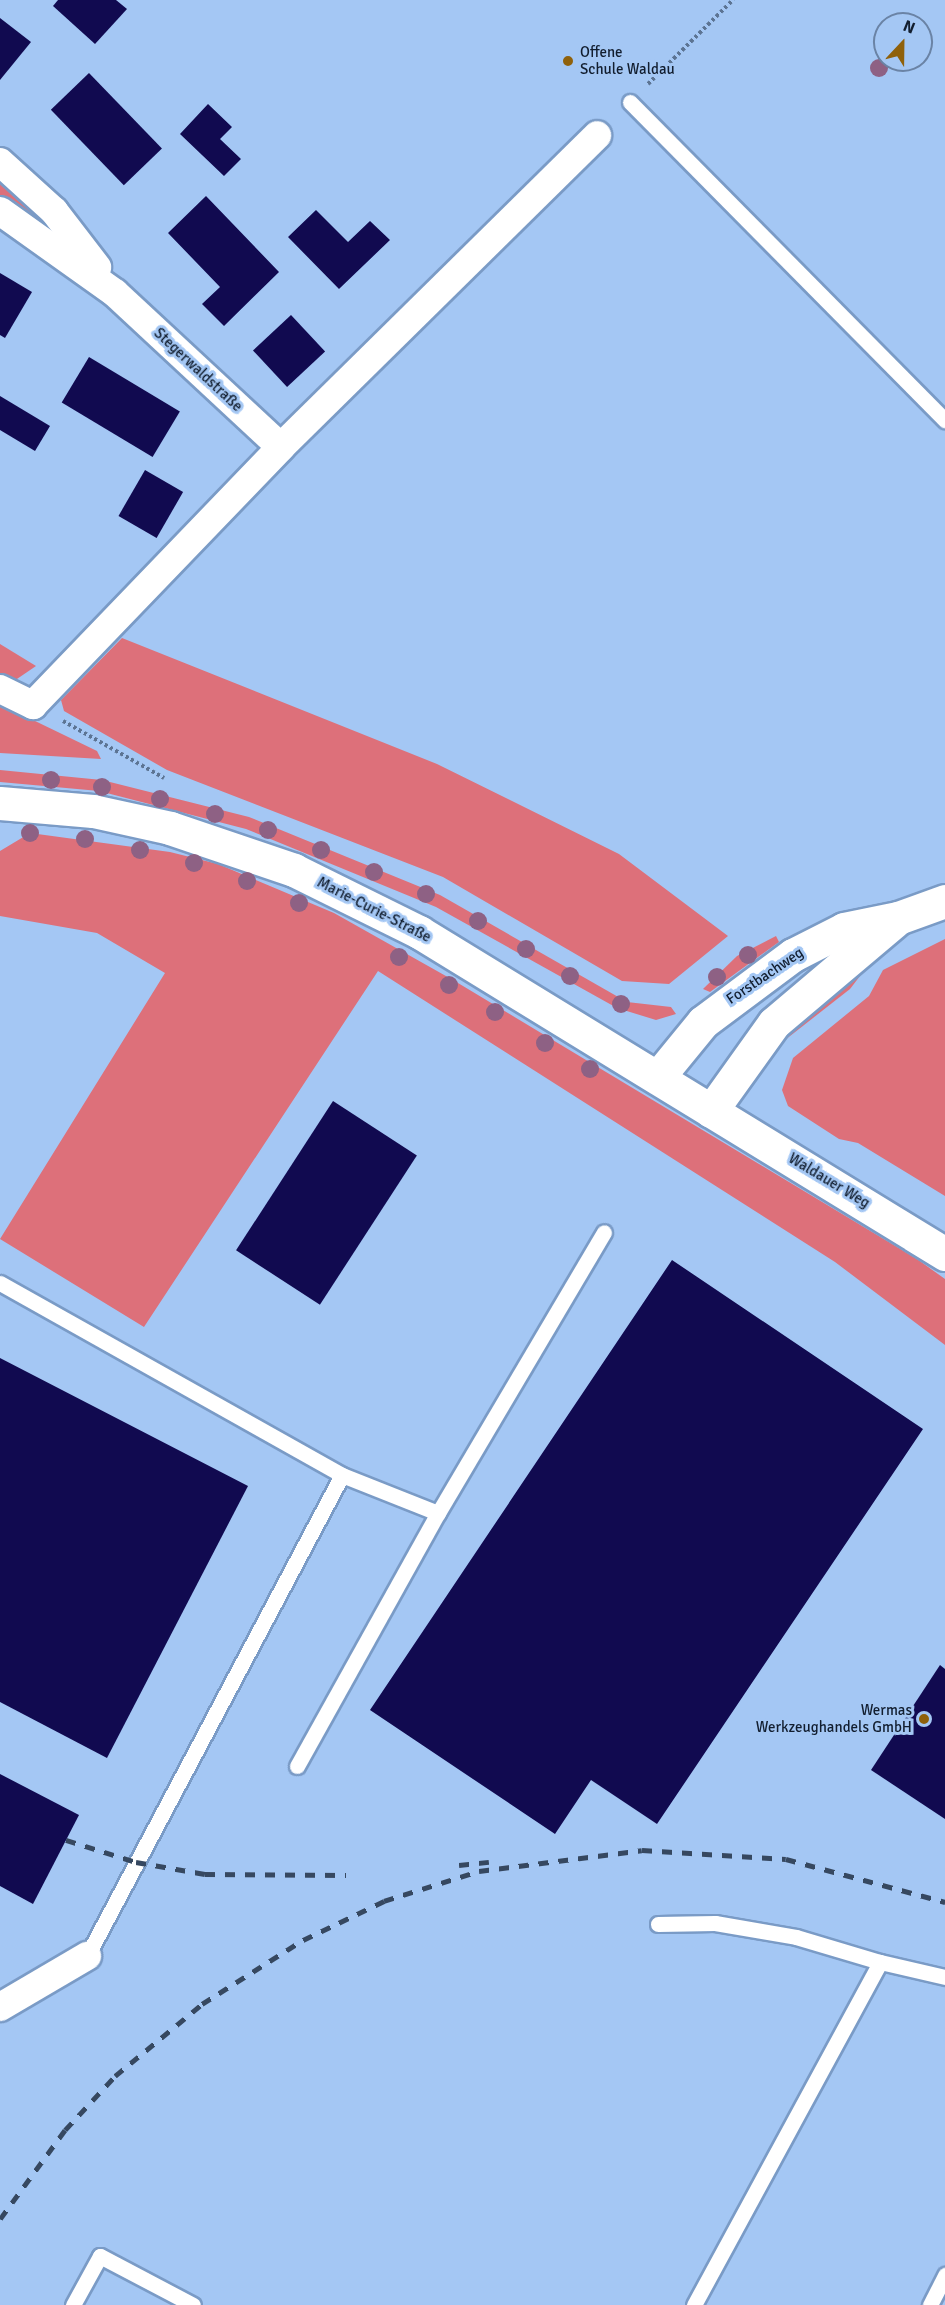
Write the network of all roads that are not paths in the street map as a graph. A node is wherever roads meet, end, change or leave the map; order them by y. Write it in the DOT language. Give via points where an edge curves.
graph roads {
  1 [pos="630,102"];
  2 [pos="597,135"];
  3 [pos="0,162"];
  4 [pos="0,211"];
  5 [pos="116,293"];
  6 [pos="945,420"];
  7 [pos="281,447"];
  8 [pos="0,689"];
  9 [pos="0,803"];
  10 [pos="945,901"];
  11 [pos="898,918"];
  12 [pos="658,1077"];
  13 [pos="711,1111"];
  14 [pos="604,1232"];
  15 [pos="945,1254"];
  16 [pos="0,1283"];
  17 [pos="342,1474"];
  18 [pos="438,1513"];
  19 [pos="297,1766"];
  20 [pos="658,1924"];
  21 [pos="87,1956"];
  22 [pos="880,1962"];
  23 [pos="945,1977"];
  24 [pos="0,2007"];
  25 [pos="945,2275"];
  26 [pos="74,2305"];
  27 [pos="193,2305"];
  28 [pos="694,2305"];
  29 [pos="930,2305"];
  1 -- 6 [label="lane"];
  2 -- 7 [label="street"];
  3 -- 5 [label="street, Stegerwaldstraße" via="54,211"];
  4 -- 5 [label="street, Stegerwaldstraße"];
  5 -- 7 [label="street, Stegerwaldstraße"];
  7 -- 8 [label="street" via="33,705"];
  9 -- 12 [label="street, Marie-Curie-Straße" via="93,812 170,828 294,870 419,932"];
  10 -- 11 [label="street, Forstbachweg"];
  11 -- 12 [label="street, Forstbachweg" via="844,929 793,955 703,1022"];
  11 -- 13 [label="street, Forstbachweg" via="774,1023"];
  12 -- 13 [label="street, Marie-Curie-Straße"];
  13 -- 15 [label="street, Waldauer Weg"];
  14 -- 18 [label="lane"];
  16 -- 17 [label="lane"];
  17 -- 18 [label="lane"];
  17 -- 21 [label="lane"];
  18 -- 19 [label="lane"];
  20 -- 22 [label="lane" via="738,1927 796,1937"];
  21 -- 24 [label="street"];
  22 -- 23 [label="lane"];
  22 -- 28 [label="lane"];
  25 -- 29 [label="lane"];
  26 -- 27 [label="lane" via="100,2256"];
}
